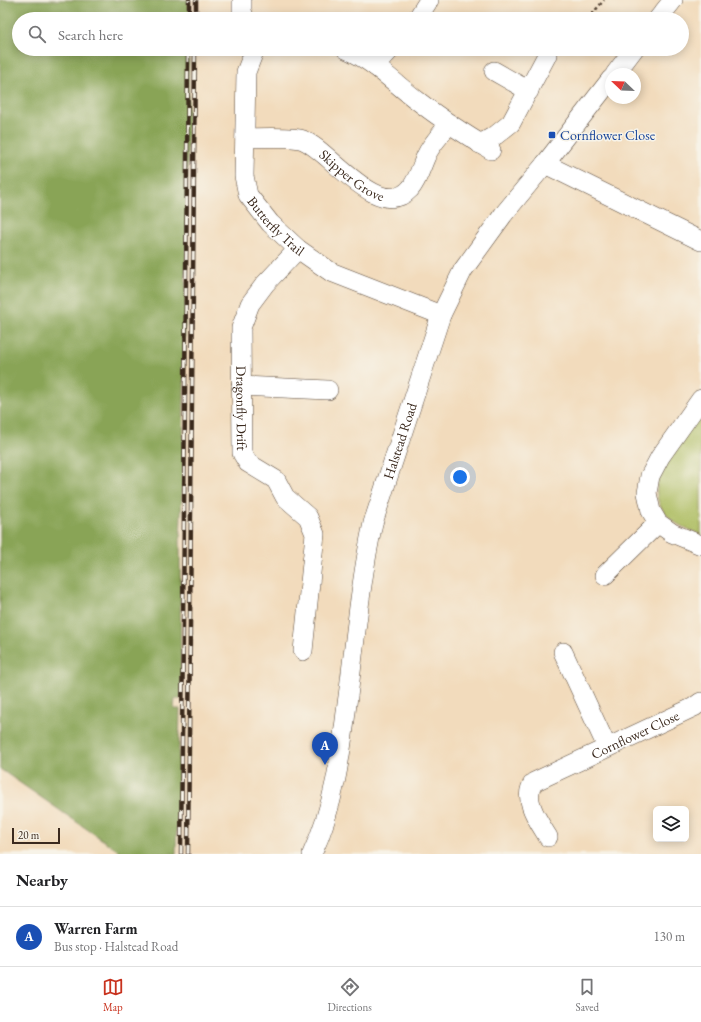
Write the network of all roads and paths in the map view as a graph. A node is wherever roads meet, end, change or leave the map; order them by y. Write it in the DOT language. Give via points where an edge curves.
graph roads {
  1 [pos="242,0"];
  2 [pos="429,0"];
  3 [pos="604,0"];
  4 [pos="672,0"];
  5 [pos="242,12"];
  6 [pos="421,12"];
  7 [pos="594,12"];
  8 [pos="663,12"];
  9 [pos="252,56"];
  10 [pos="360,56"];
  11 [pos="384,56"];
  12 [pos="546,56"];
  13 [pos="629,56"];
  14 [pos="375,66"];
  15 [pos="620,68"];
  16 [pos="494,71"];
  17 [pos="605,87"];
  18 [pos="529,90"];
  19 [pos="449,124"];
  20 [pos="245,138"];
  21 [pos="545,164"];
  22 [pos="701,241"];
  23 [pos="298,249"];
  24 [pos="441,315"];
  25 [pos="242,386"];
  26 [pos="328,390"];
  27 [pos="701,399"];
  28 [pos="658,523"];
  29 [pos="701,545"];
  30 [pos="604,575"];
  31 [pos="303,651"];
  32 [pos="563,652"];
  33 [pos="701,702"];
  34 [pos="607,747"];
  35 [pos="548,837"];
  36 [pos="312,854"];
  1 -- 5 [label="street"];
  2 -- 6 [label="street"];
  3 -- 7 [label="path"];
  4 -- 8 [label="street"];
  9 -- 20 [label="street, Butterfly Trail" via="246,72"];
  10 -- 14 [label="street"];
  11 -- 14 [label="street"];
  12 -- 18 [label="street"];
  13 -- 15 [label="street"];
  14 -- 19 [label="street"];
  16 -- 18 [label="street"];
  17 -- 21 [label="street, Halstead Road"];
  18 -- 19 [label="street" via="511,123 486,147"];
  19 -- 20 [label="street, Skipper Grove" via="433,144 410,189 401,196 390,197 372,193 314,145 301,139"];
  20 -- 23 [label="street, Butterfly Trail" via="244,176 248,195 270,223"];
  21 -- 22 [label="street"];
  21 -- 24 [label="street, Halstead Road" via="503,215 464,270"];
  23 -- 24 [label="street, Butterfly Trail" via="332,272"];
  23 -- 25 [label="street, Dragonfly Drift" via="250,304 241,328"];
  24 -- 36 [label="street, Halstead Road" via="373,523 365,556 335,786"];
  25 -- 26 [label="street"];
  25 -- 31 [label="street, Dragonfly Drift" via="242,453 248,463 276,480 285,497 308,517 315,534"];
  27 -- 28 [label="street" via="660,457 650,476 648,493 651,510"];
  28 -- 29 [label="street" via="672,533"];
  28 -- 30 [label="street"];
  32 -- 34 [label="street"];
  33 -- 34 [label="street, Cornflower Close"];
  34 -- 35 [label="street, Cornflower Close" via="530,786 530,802"];
}
